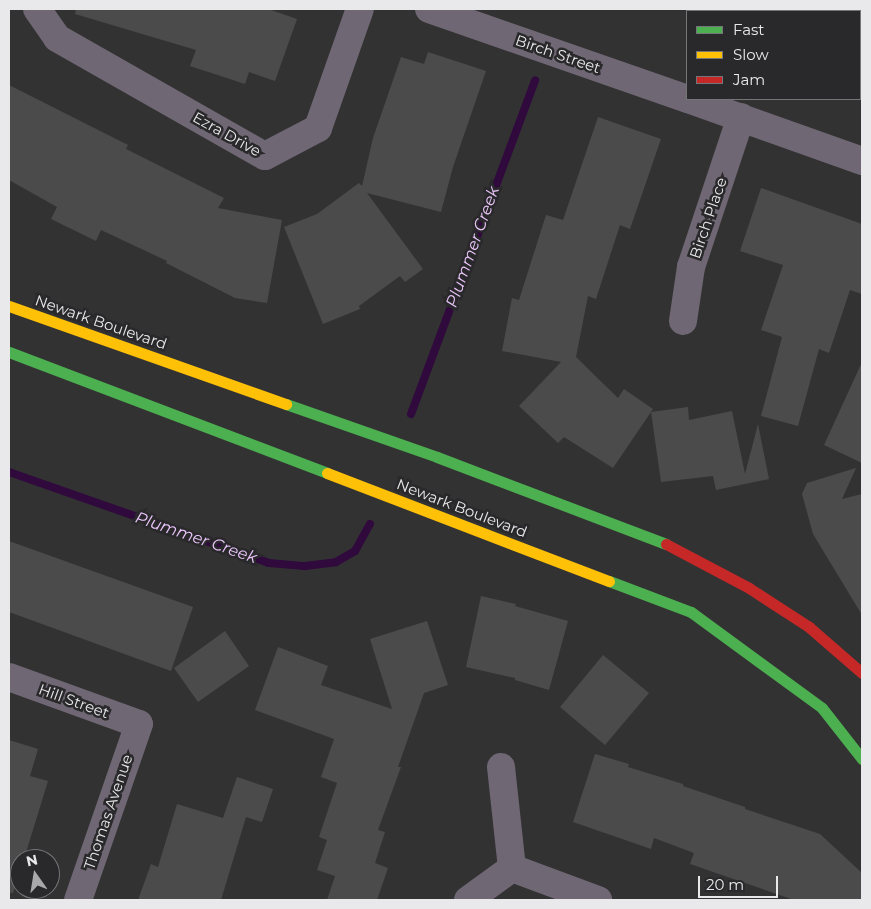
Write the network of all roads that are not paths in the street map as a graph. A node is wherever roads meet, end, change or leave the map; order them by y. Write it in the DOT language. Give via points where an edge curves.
graph roads {
  1 [pos="37,9"];
  2 [pos="360,9"];
  3 [pos="429,9"];
  4 [pos="686,98"];
  5 [pos="691,100"];
  6 [pos="741,117"];
  7 [pos="862,161"];
  8 [pos="9,306"];
  9 [pos="683,322"];
  10 [pos="9,352"];
  11 [pos="862,673"];
  12 [pos="9,677"];
  13 [pos="138,724"];
  14 [pos="862,759"];
  15 [pos="501,767"];
  16 [pos="512,868"];
  17 [pos="78,900"];
  18 [pos="468,900"];
  19 [pos="598,900"];
  1 -- 2 [label="street, Ezra Drive" via="57,38 265,156 318,128"];
  3 -- 4 [label="street, Birch Street"];
  5 -- 6 [label="street, Birch Street"];
  6 -- 7 [label="street, Birch Street"];
  6 -- 9 [label="street, Birch Place" via="691,267"];
  8 -- 11 [label="main road, Newark Boulevard" via="427,454 672,546 749,588 809,627"];
  10 -- 14 [label="main road, Newark Boulevard" via="691,612 822,708"];
  12 -- 13 [label="street, Hill Street"];
  13 -- 17 [label="street, Thomas Avenue"];
  15 -- 16 [label="street"];
  16 -- 18 [label="street"];
  16 -- 19 [label="street"];
}
